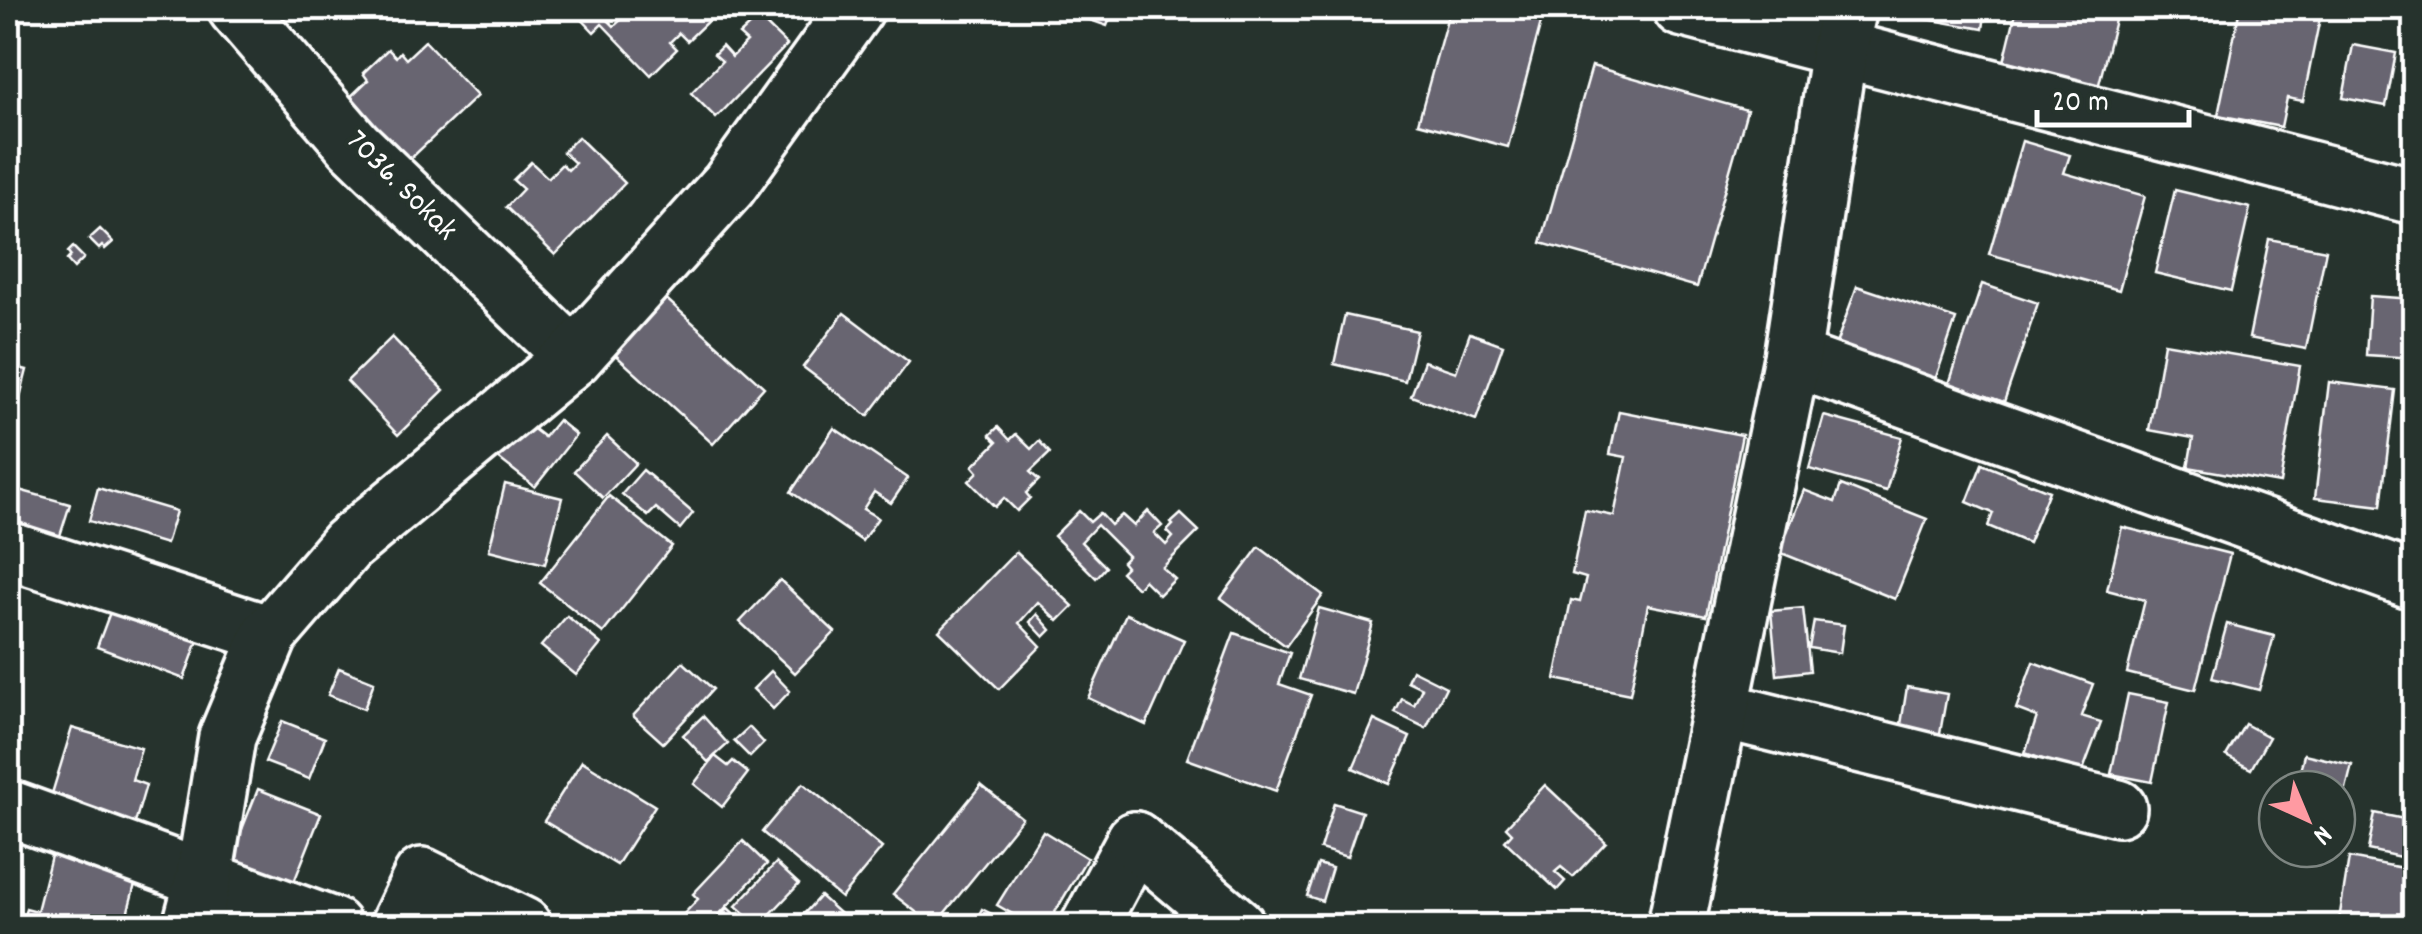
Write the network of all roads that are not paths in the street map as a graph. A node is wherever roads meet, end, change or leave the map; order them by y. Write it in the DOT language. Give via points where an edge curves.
graph roads {
  1 [pos="236,8"];
  2 [pos="856,8"];
  3 [pos="1681,8"];
  4 [pos="1844,28"];
  5 [pos="2414,196"];
  6 [pos="574,357"];
  7 [pos="1792,358"];
  8 [pos="8,550"];
  9 [pos="2414,581"];
  10 [pos="270,634"];
  11 [pos="1720,710"];
  12 [pos="8,808"];
  13 [pos="2118,808"];
  14 [pos="197,902"];
  15 [pos="333,926"];
  16 [pos="398,926"];
  17 [pos="524,926"];
  18 [pos="1089,926"];
  19 [pos="1237,926"];
  20 [pos="1676,926"];
  1 -- 6 [label="street, 7036. Sokak" via="354,145"];
  2 -- 6 [label="street" via="729,186"];
  3 -- 4 [label="street"];
  4 -- 5 [label="street"];
  4 -- 7 [label="street"];
  6 -- 10 [label="street" via="347,545"];
  7 -- 9 [label="street"];
  7 -- 11 [label="street"];
  8 -- 10 [label="street"];
  10 -- 14 [label="street" via="227,738"];
  11 -- 13 [label="street"];
  11 -- 20 [label="street"];
  12 -- 14 [label="street"];
  14 -- 15 [label="street"];
  16 -- 17 [label="street" via="422,876"];
  18 -- 19 [label="street" via="1135,840"];
}
